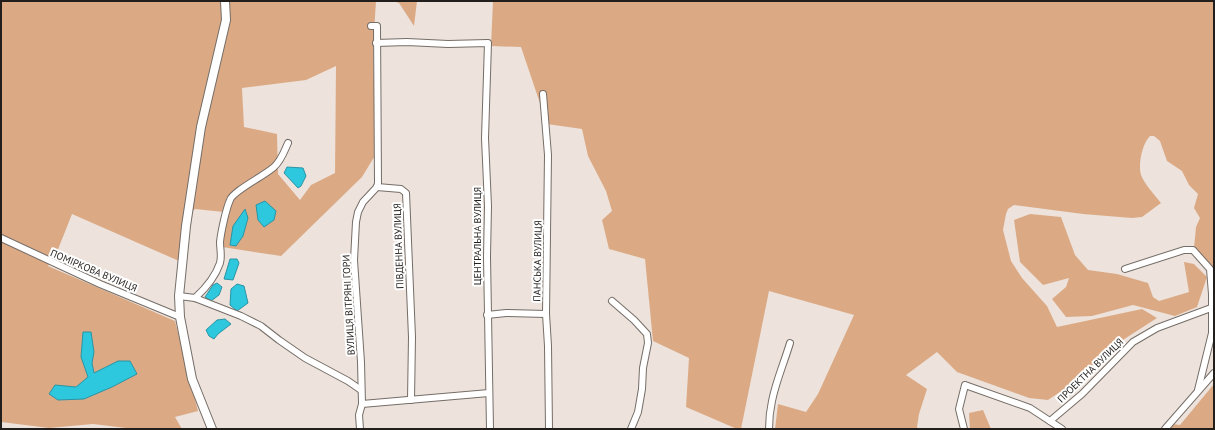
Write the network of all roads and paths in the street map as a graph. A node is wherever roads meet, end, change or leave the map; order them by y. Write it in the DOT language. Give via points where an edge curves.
graph roads {
  1 [pos="225,1"];
  2 [pos="371,26"];
  3 [pos="376,43"];
  4 [pos="543,94"];
  5 [pos="288,144"];
  6 [pos="377,186"];
  7 [pos="1,238"];
  8 [pos="1125,269"];
  9 [pos="179,296"];
  10 [pos="195,298"];
  11 [pos="612,301"];
  12 [pos="1211,308"];
  13 [pos="546,314"];
  14 [pos="488,315"];
  15 [pos="180,317"];
  16 [pos="790,344"];
  17 [pos="1214,373"];
  18 [pos="361,390"];
  19 [pos="1198,390"];
  20 [pos="489,393"];
  21 [pos="411,400"];
  22 [pos="362,404"];
  23 [pos="1050,421"];
  24 [pos="212,429"];
  25 [pos="360,429"];
  26 [pos="490,429"];
  27 [pos="549,429"];
  28 [pos="631,429"];
  29 [pos="769,429"];
  30 [pos="964,429"];
  31 [pos="1062,429"];
  32 [pos="1164,429"];
  1 -- 9 [label="street" via="226,20 199,140"];
  2 -- 3 [label="street" via="377,26"];
  3 -- 6 [label="street"];
  3 -- 14 [label="street, ЦЕНТРАЛЬНА ВУЛИЦЯ" via="488,43 485,138"];
  4 -- 13 [label="street, ПАНСЬКА ВУЛИЦЯ" via="548,155"];
  5 -- 10 [label="street" via="274,167 235,192 230,198 221,232 220,263 213,278"];
  6 -- 18 [label="street, ВУЛИЦЯ ВІТРЯНІ ГОРИ" via="363,202 356,222 354,260"];
  6 -- 21 [label="street, ПІВДЕННА ВУЛИЦЯ" via="401,188 406,193 412,337"];
  7 -- 15 [label="street, ПОМІРКОВА ВУЛИЦЯ" via="45,260"];
  8 -- 12 [label="street" via="1184,250 1193,250 1210,269"];
  9 -- 10 [label="street"];
  9 -- 15 [label="street"];
  10 -- 18 [label="street" via="261,326 305,358"];
  11 -- 28 [label="street" via="647,334 642,389 638,412"];
  12 -- 19 [label="street" via="1212,333"];
  12 -- 23 [label="street, ПРОЕКТНА ВУЛИЦЯ" via="1157,328 1133,342 1082,394"];
  13 -- 14 [label="street"];
  13 -- 27 [label="street, ПАНСЬКА ВУЛИЦЯ"];
  14 -- 20 [label="street, ЦЕНТРАЛЬНА ВУЛИЦЯ"];
  15 -- 24 [label="street" via="192,379"];
  16 -- 29 [label="street" via="771,402"];
  17 -- 19 [label="street"];
  18 -- 22 [label="street, ВУЛИЦЯ ВІТРЯНІ ГОРИ"];
  19 -- 32 [label="street"];
  20 -- 21 [label="street"];
  20 -- 26 [label="street, ЦЕНТРАЛЬНА ВУЛИЦЯ"];
  21 -- 22 [label="street"];
  22 -- 25 [label="street, ВУЛИЦЯ ВІТРЯНІ ГОРИ" via="358,415"];
  23 -- 30 [label="street" via="1030,408 965,385 960,409"];
  23 -- 31 [label="street"];
}
